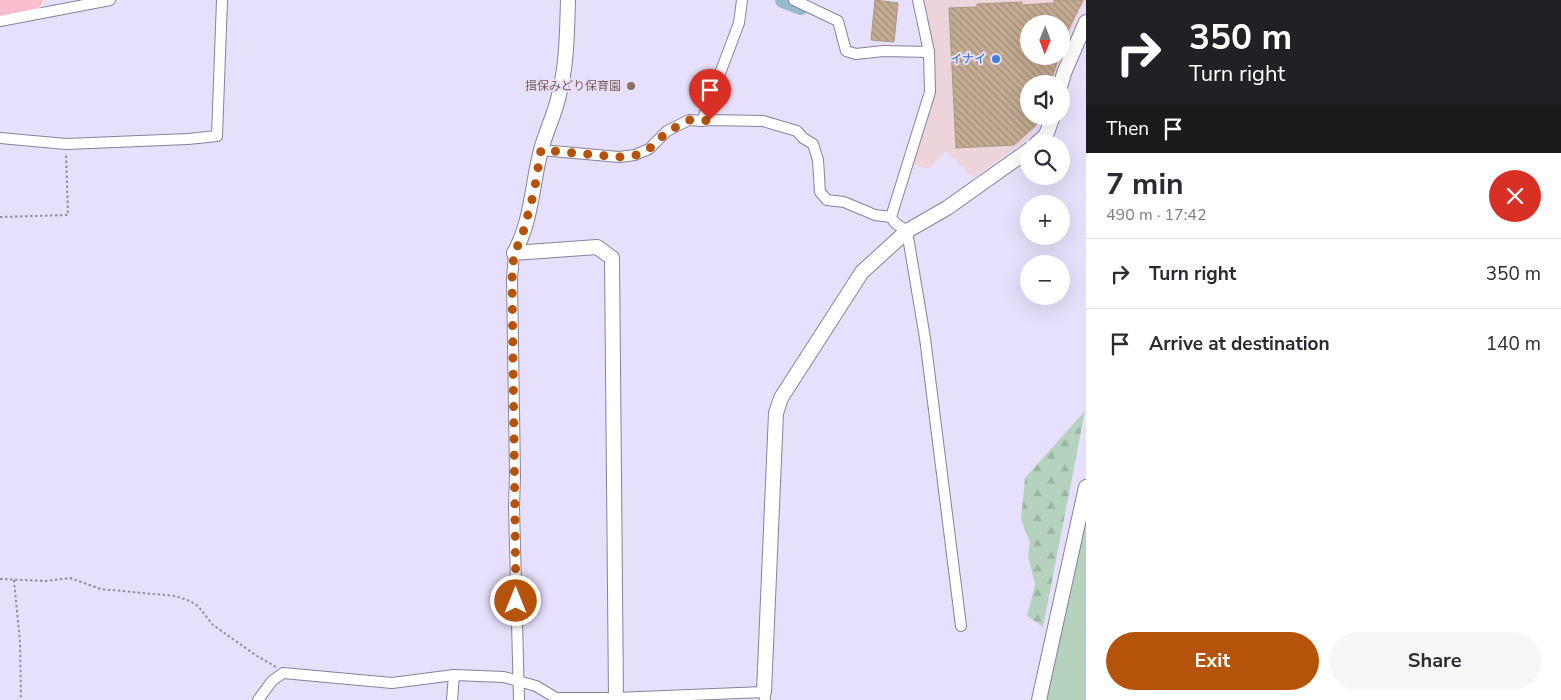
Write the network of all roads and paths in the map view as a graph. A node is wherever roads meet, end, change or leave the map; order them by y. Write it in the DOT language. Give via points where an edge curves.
graph roads {
  1 [pos="34,0"];
  2 [pos="110,0"];
  3 [pos="222,0"];
  4 [pos="568,0"];
  5 [pos="742,0"];
  6 [pos="794,0"];
  7 [pos="918,0"];
  8 [pos="0,6"];
  9 [pos="0,21"];
  10 [pos="1086,22"];
  11 [pos="929,52"];
  12 [pos="1063,75"];
  13 [pos="702,121"];
  14 [pos="0,138"];
  15 [pos="66,144"];
  16 [pos="541,150"];
  17 [pos="1020,156"];
  18 [pos="891,217"];
  19 [pos="0,218"];
  20 [pos="907,231"];
  21 [pos="514,252"];
  22 [pos="1086,487"];
  23 [pos="0,579"];
  24 [pos="14,579"];
  25 [pos="961,626"];
  26 [pos="283,673"];
  27 [pos="454,674"];
  28 [pos="519,680"];
  29 [pos="765,696"];
  30 [pos="616,699"];
  31 [pos="21,700"];
  32 [pos="258,700"];
  33 [pos="452,700"];
  34 [pos="520,700"];
  35 [pos="1039,700"];
  1 -- 8 [label="highway"];
  2 -- 9 [label="street"];
  3 -- 15 [label="street" via="217,136"];
  4 -- 16 [label="street" via="566,60 559,96"];
  5 -- 13 [label="street" via="739,23"];
  6 -- 11 [label="street" via="838,21 846,51 856,54"];
  7 -- 11 [label="street"];
  10 -- 12 [label="street"];
  11 -- 18 [label="street" via="930,92"];
  13 -- 16 [label="street" via="689,120 636,155 619,157"];
  13 -- 18 [label="street" via="763,121 797,131 813,144 818,160 820,192 827,200"];
  14 -- 15 [label="street"];
  15 -- 19 [label="path" via="68,215"];
  16 -- 21 [label="street" via="534,192 521,240"];
  17 -- 20 [label="street" via="947,208"];
  18 -- 20 [label="street" via="895,224"];
  20 -- 25 [label="street" via="925,338"];
  20 -- 29 [label="street" via="862,272 781,398 776,413"];
  21 -- 28 [label="street" via="514,507"];
  21 -- 30 [label="street" via="597,247 612,258"];
  22 -- 35 [label="street"];
  23 -- 24 [label="path"];
  24 -- 26 [label="path" via="70,578 101,589 175,596 190,601 213,624"];
  24 -- 31 [label="path"];
  26 -- 27 [label="street" via="392,683"];
  26 -- 32 [label="street" via="272,681"];
  27 -- 28 [label="street"];
  27 -- 33 [label="street"];
  28 -- 30 [label="street" via="556,698"];
  28 -- 34 [label="street"];
  29 -- 30 [label="street"];
}
